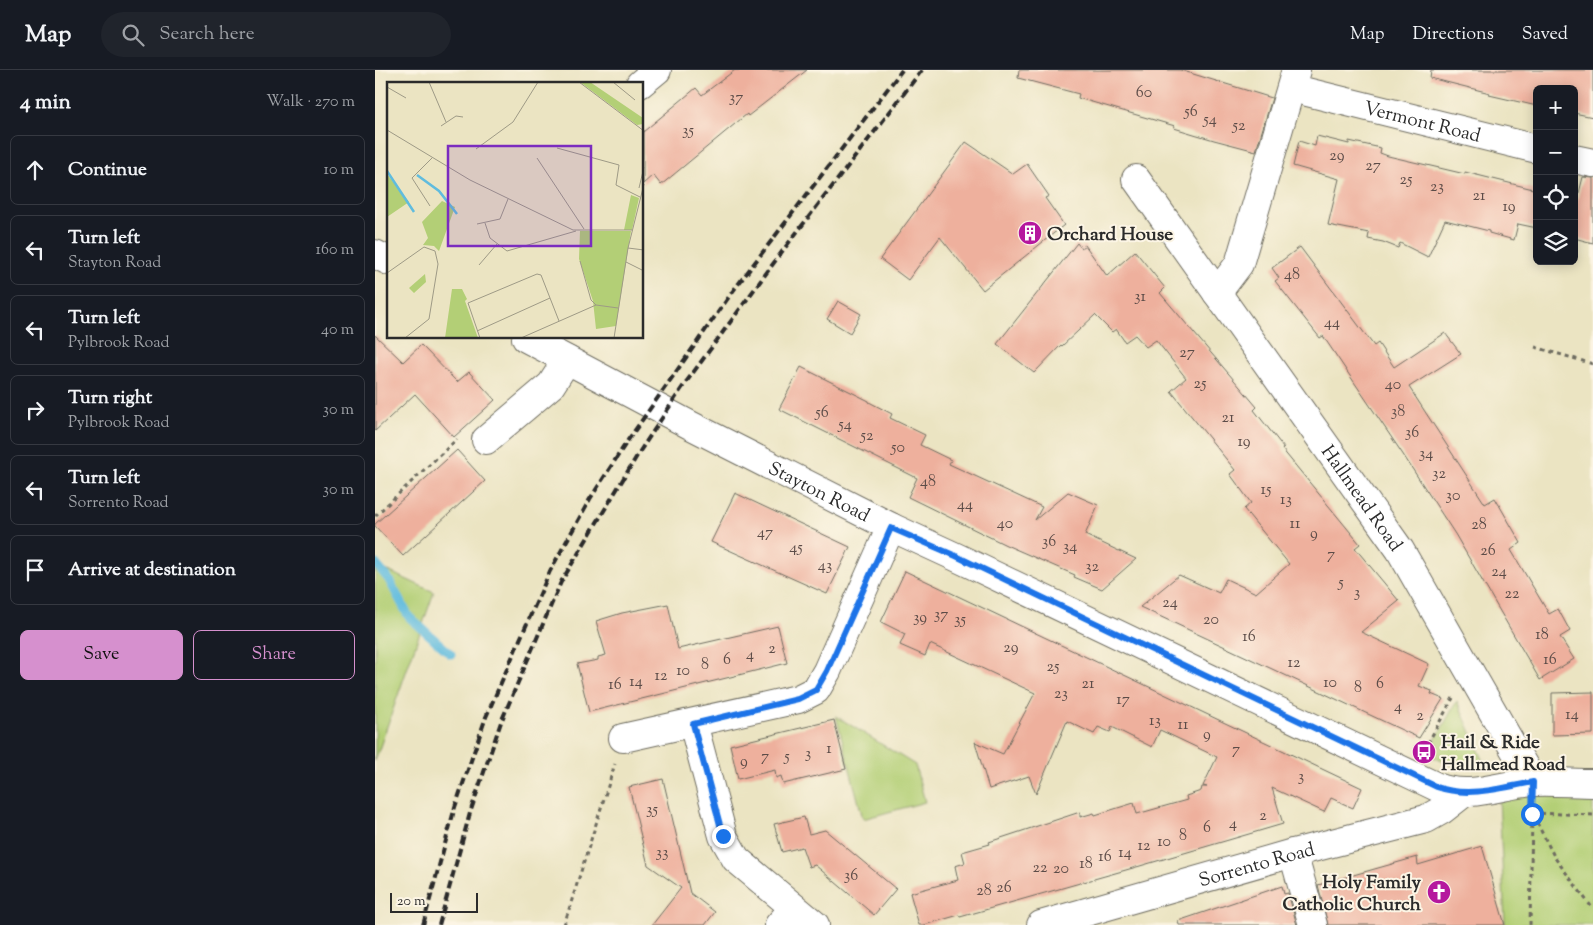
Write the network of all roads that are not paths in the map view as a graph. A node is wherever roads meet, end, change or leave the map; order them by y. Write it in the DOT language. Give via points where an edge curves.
graph roads {
  1 [pos="657,70"];
  2 [pos="1302,81"];
  3 [pos="642,82"];
  4 [pos="1533,148"];
  5 [pos="1578,160"];
  6 [pos="1593,163"];
  7 [pos="1136,179"];
  8 [pos="375,254"];
  9 [pos="387,260"];
  10 [pos="1217,293"];
  11 [pos="528,339"];
  12 [pos="567,360"];
  13 [pos="486,440"];
  14 [pos="891,528"];
  15 [pos="693,724"];
  16 [pos="623,738"];
  17 [pos="1533,782"];
  18 [pos="1593,783"];
  19 [pos="1465,792"];
  20 [pos="1293,853"];
  21 [pos="787,916"];
  22 [pos="815,925"];
  23 [pos="1041,925"];
  24 [pos="1313,925"];
  1 -- 3 [label="street"];
  2 -- 4 [label="street, Vermont Road"];
  2 -- 10 [label="street" via="1239,264"];
  5 -- 6 [label="street"];
  7 -- 10 [label="street, Hallmead Road"];
  8 -- 9 [label="street"];
  10 -- 17 [label="street, Hallmead Road" via="1400,550"];
  11 -- 12 [label="street, Stayton Road"];
  12 -- 13 [label="street" via="551,385"];
  12 -- 14 [label="street, Stayton Road"];
  14 -- 15 [label="street" via="816,690 798,699"];
  14 -- 19 [label="street, Stayton Road" via="1449,792"];
  15 -- 16 [label="street"];
  15 -- 21 [label="street" via="723,836 736,859"];
  17 -- 18 [label="street"];
  17 -- 19 [label="street, Stayton Road" via="1489,791"];
  19 -- 20 [label="street, Sorrento Road" via="1426,819"];
  20 -- 23 [label="street, Sorrento Road"];
  20 -- 24 [label="street"];
  21 -- 22 [label="street"];
}
